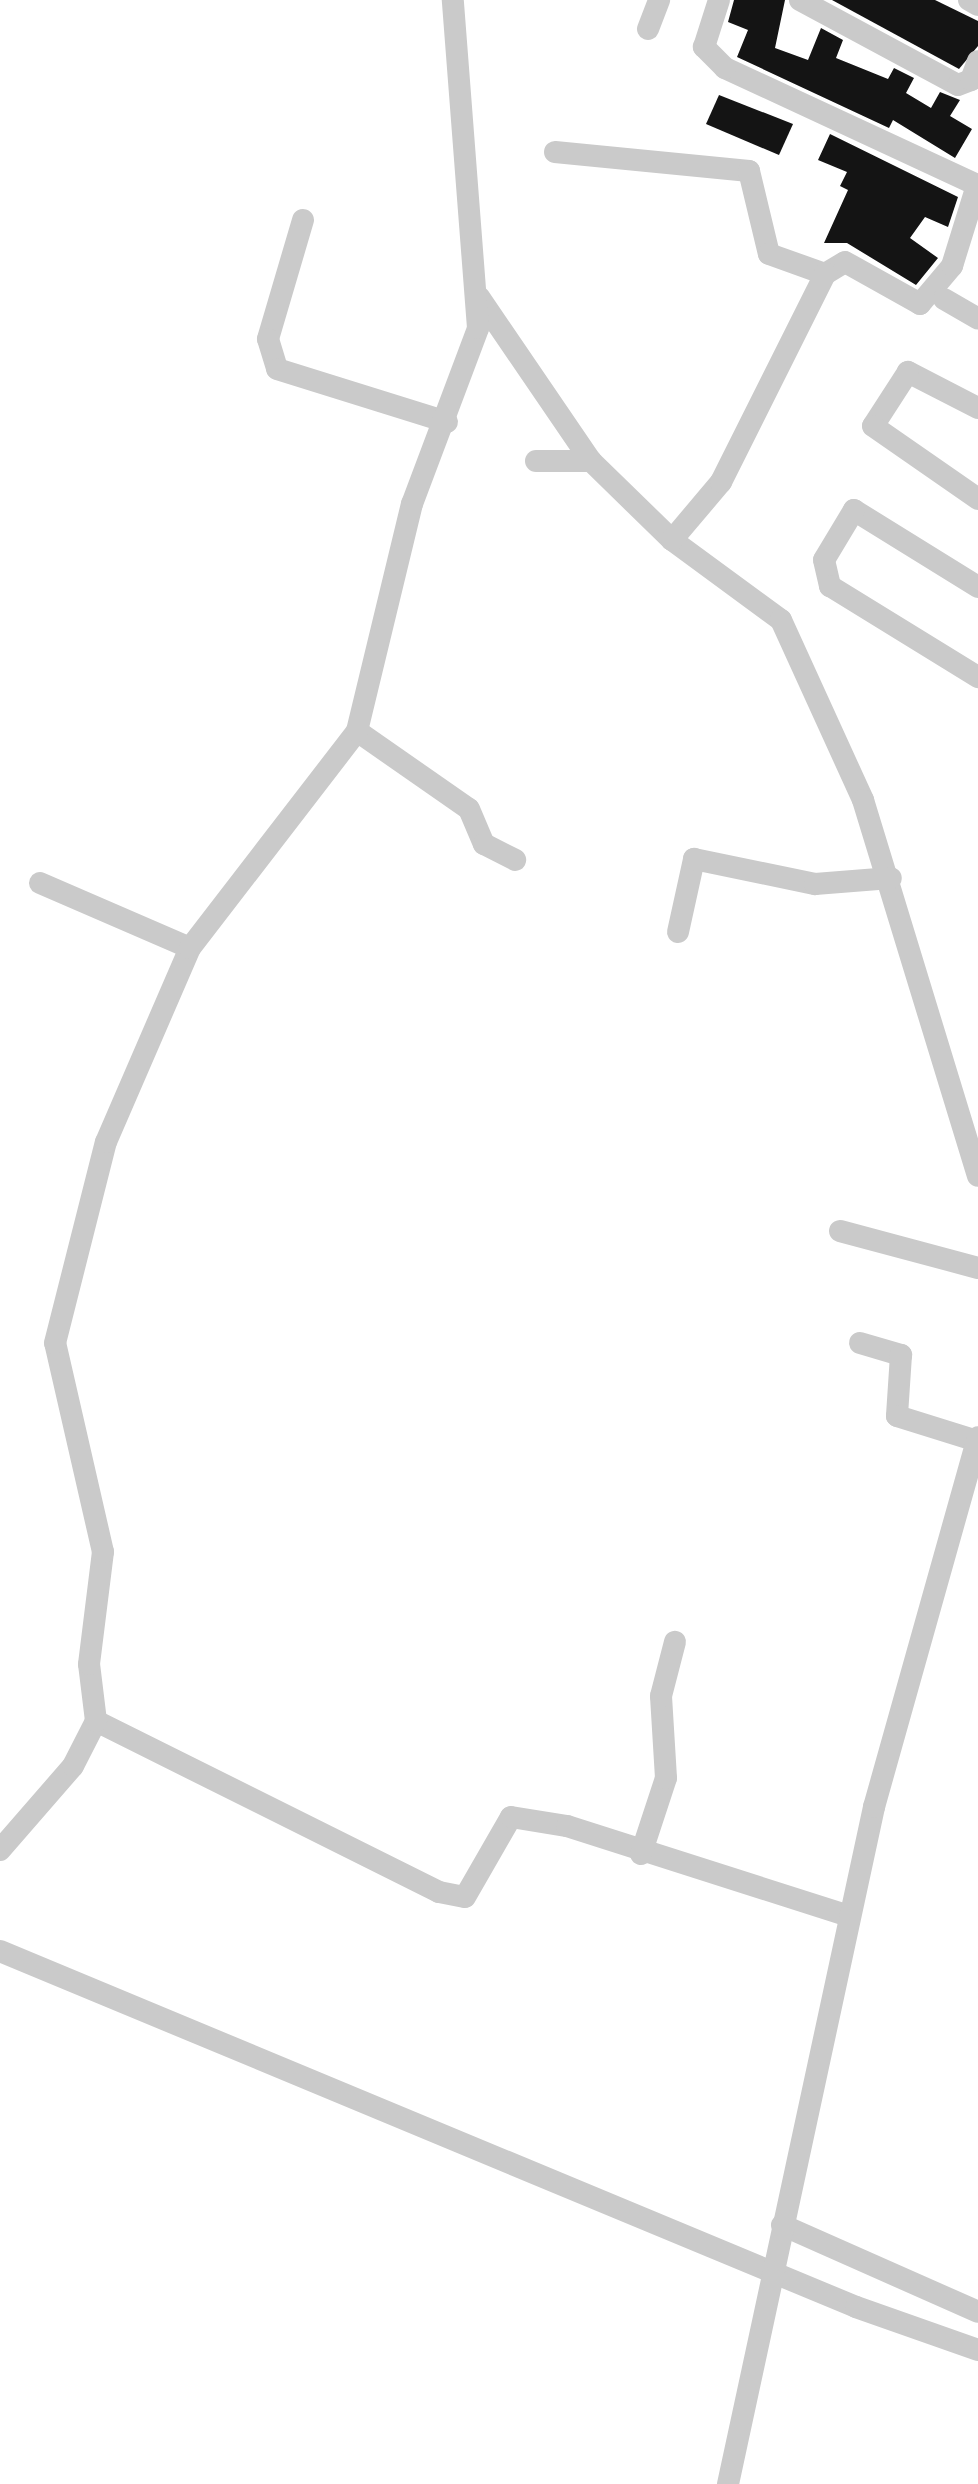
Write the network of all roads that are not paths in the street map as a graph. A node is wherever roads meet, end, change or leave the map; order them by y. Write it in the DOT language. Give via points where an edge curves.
graph roads {
  1 [pos="453,0"];
  2 [pos="659,0"];
  3 [pos="719,0"];
  4 [pos="800,0"];
  5 [pos="969,0"];
  6 [pos="978,5"];
  7 [pos="648,29"];
  8 [pos="978,61"];
  9 [pos="556,152"];
  10 [pos="303,220"];
  11 [pos="824,274"];
  12 [pos="479,297"];
  13 [pos="944,299"];
  14 [pos="978,320"];
  15 [pos="978,408"];
  16 [pos="447,422"];
  17 [pos="590,461"];
  18 [pos="536,462"];
  19 [pos="978,499"];
  20 [pos="672,540"];
  21 [pos="978,587"];
  22 [pos="978,677"];
  23 [pos="357,730"];
  24 [pos="515,860"];
  25 [pos="891,878"];
  26 [pos="40,882"];
  27 [pos="678,932"];
  28 [pos="190,948"];
  29 [pos="952,1095"];
  30 [pos="978,1104"];
  31 [pos="978,1176"];
  32 [pos="840,1231"];
  33 [pos="978,1268"];
  34 [pos="860,1343"];
  35 [pos="978,1439"];
  36 [pos="675,1642"];
  37 [pos="96,1721"];
  38 [pos="0,1850"];
  39 [pos="640,1854"];
  40 [pos="850,1916"];
  41 [pos="0,1951"];
  42 [pos="782,2225"];
  43 [pos="770,2272"];
  44 [pos="978,2312"];
  45 [pos="978,2350"];
  46 [pos="728,2484"];
  1 -- 12 [label="street"];
  2 -- 7 [label="street"];
  3 -- 11 [label="street" via="704,47 725,68 977,185 952,266 920,304 845,262"];
  4 -- 8 [label="street" via="958,84 971,80"];
  5 -- 6 [label="street"];
  9 -- 11 [label="street" via="748,171 758,184 762,245"];
  10 -- 16 [label="street" via="268,339 276,369"];
  11 -- 20 [label="street" via="721,482"];
  12 -- 16 [label="street" via="478,328"];
  12 -- 17 [label="street"];
  13 -- 14 [label="street"];
  15 -- 19 [label="street" via="919,372 900,378 876,414 880,438"];
  16 -- 23 [label="street" via="386,591"];
  17 -- 18 [label="street"];
  17 -- 20 [label="street"];
  20 -- 25 [label="street" via="782,620"];
  21 -- 22 [label="street" via="854,510 824,560 830,586"];
  23 -- 24 [label="street" via="469,809 484,844"];
  23 -- 28 [label="street"];
  25 -- 27 [label="street" via="815,884 694,860"];
  25 -- 29 [label="street"];
  26 -- 28 [label="street"];
  28 -- 37 [label="street" via="106,1142 55,1343 103,1552 89,1664"];
  29 -- 30 [label="street"];
  29 -- 31 [label="street"];
  32 -- 33 [label="street"];
  34 -- 35 [label="street" via="901,1355 897,1416"];
  35 -- 40 [label="street"];
  36 -- 39 [label="street" via="661,1696 666,1778"];
  37 -- 38 [label="street" via="72,1766"];
  37 -- 39 [label="street" via="439,1892 465,1897 511,1817"];
  39 -- 40 [label="street"];
  40 -- 42 [label="street"];
  41 -- 43 [label="street"];
  42 -- 43 [label="street"];
  42 -- 44 [label="street"];
  43 -- 45 [label="street"];
  43 -- 46 [label="street"];
}
